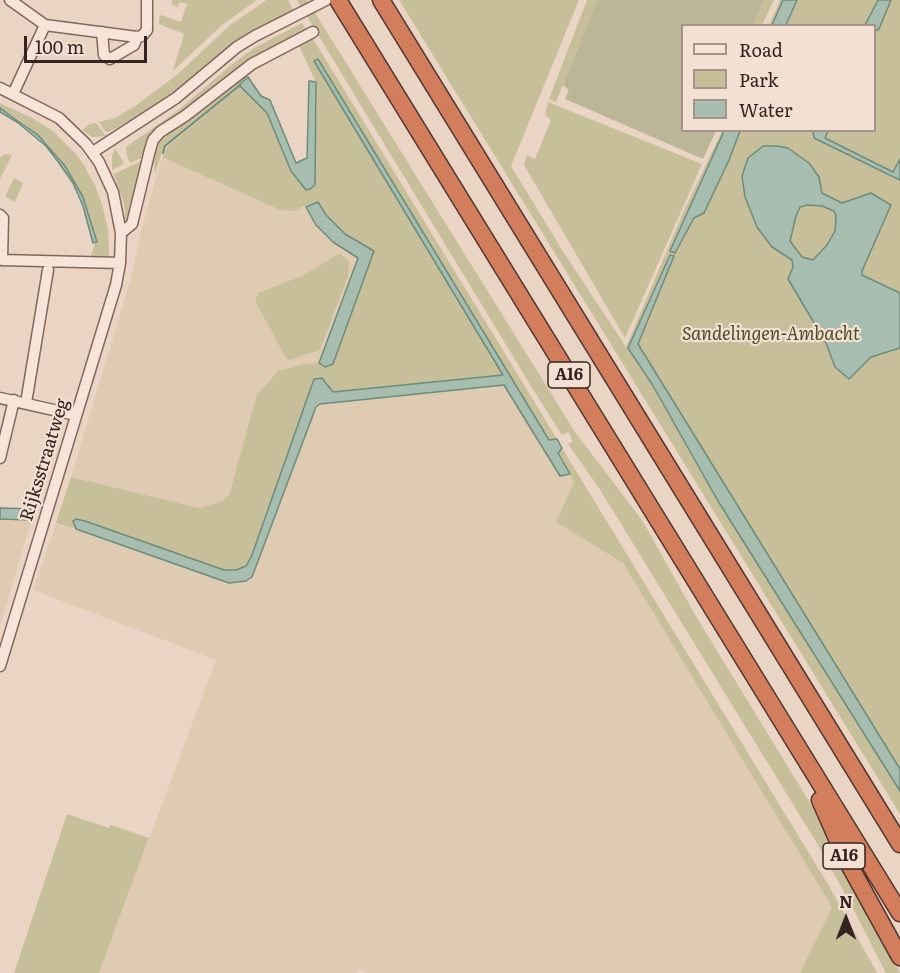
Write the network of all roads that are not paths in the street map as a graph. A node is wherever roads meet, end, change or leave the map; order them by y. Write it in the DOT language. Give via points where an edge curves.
graph roads {
  1 [pos="10,0"];
  2 [pos="147,0"];
  3 [pos="326,0"];
  4 [pos="338,0"];
  5 [pos="381,0"];
  6 [pos="45,25"];
  7 [pos="102,32"];
  8 [pos="313,32"];
  9 [pos="137,38"];
  10 [pos="0,88"];
  11 [pos="13,94"];
  12 [pos="93,152"];
  13 [pos="0,215"];
  14 [pos="121,233"];
  15 [pos="120,263"];
  16 [pos="48,270"];
  17 [pos="0,398"];
  18 [pos="14,400"];
  19 [pos="26,403"];
  20 [pos="76,415"];
  21 [pos="0,459"];
  22 [pos="0,666"];
  23 [pos="799,750"];
  24 [pos="900,844"];
  25 [pos="900,913"];
  26 [pos="900,957"];
  1 -- 6 [label="street"];
  2 -- 9 [label="street" via="147,30"];
  3 -- 12 [label="street" via="237,47 168,104"];
  4 -- 23 [label="highway, A16"];
  5 -- 24 [label="highway, A16"];
  6 -- 7 [label="street"];
  6 -- 11 [label="street"];
  7 -- 9 [label="street"];
  7 -- 9 [label="street" via="104,55 110,59 134,45"];
  8 -- 14 [label="street, Rijksstraatweg" via="252,64 160,132 153,140 132,224"];
  10 -- 11 [label="street, Rijksstraatweg"];
  11 -- 12 [label="street, Rijksstraatweg" via="59,118"];
  12 -- 14 [label="street, Rijksstraatweg" via="113,192"];
  13 -- 15 [label="street" via="3,260"];
  14 -- 15 [label="street, Rijksstraatweg"];
  15 -- 20 [label="street, Rijksstraatweg"];
  16 -- 19 [label="street"];
  17 -- 18 [label="street"];
  18 -- 19 [label="street"];
  18 -- 21 [label="street"];
  19 -- 20 [label="street"];
  20 -- 22 [label="street, Rijksstraatweg"];
  23 -- 25 [label="highway, A16"];
  23 -- 26 [label="highway, A16" via="846,859"];
}
